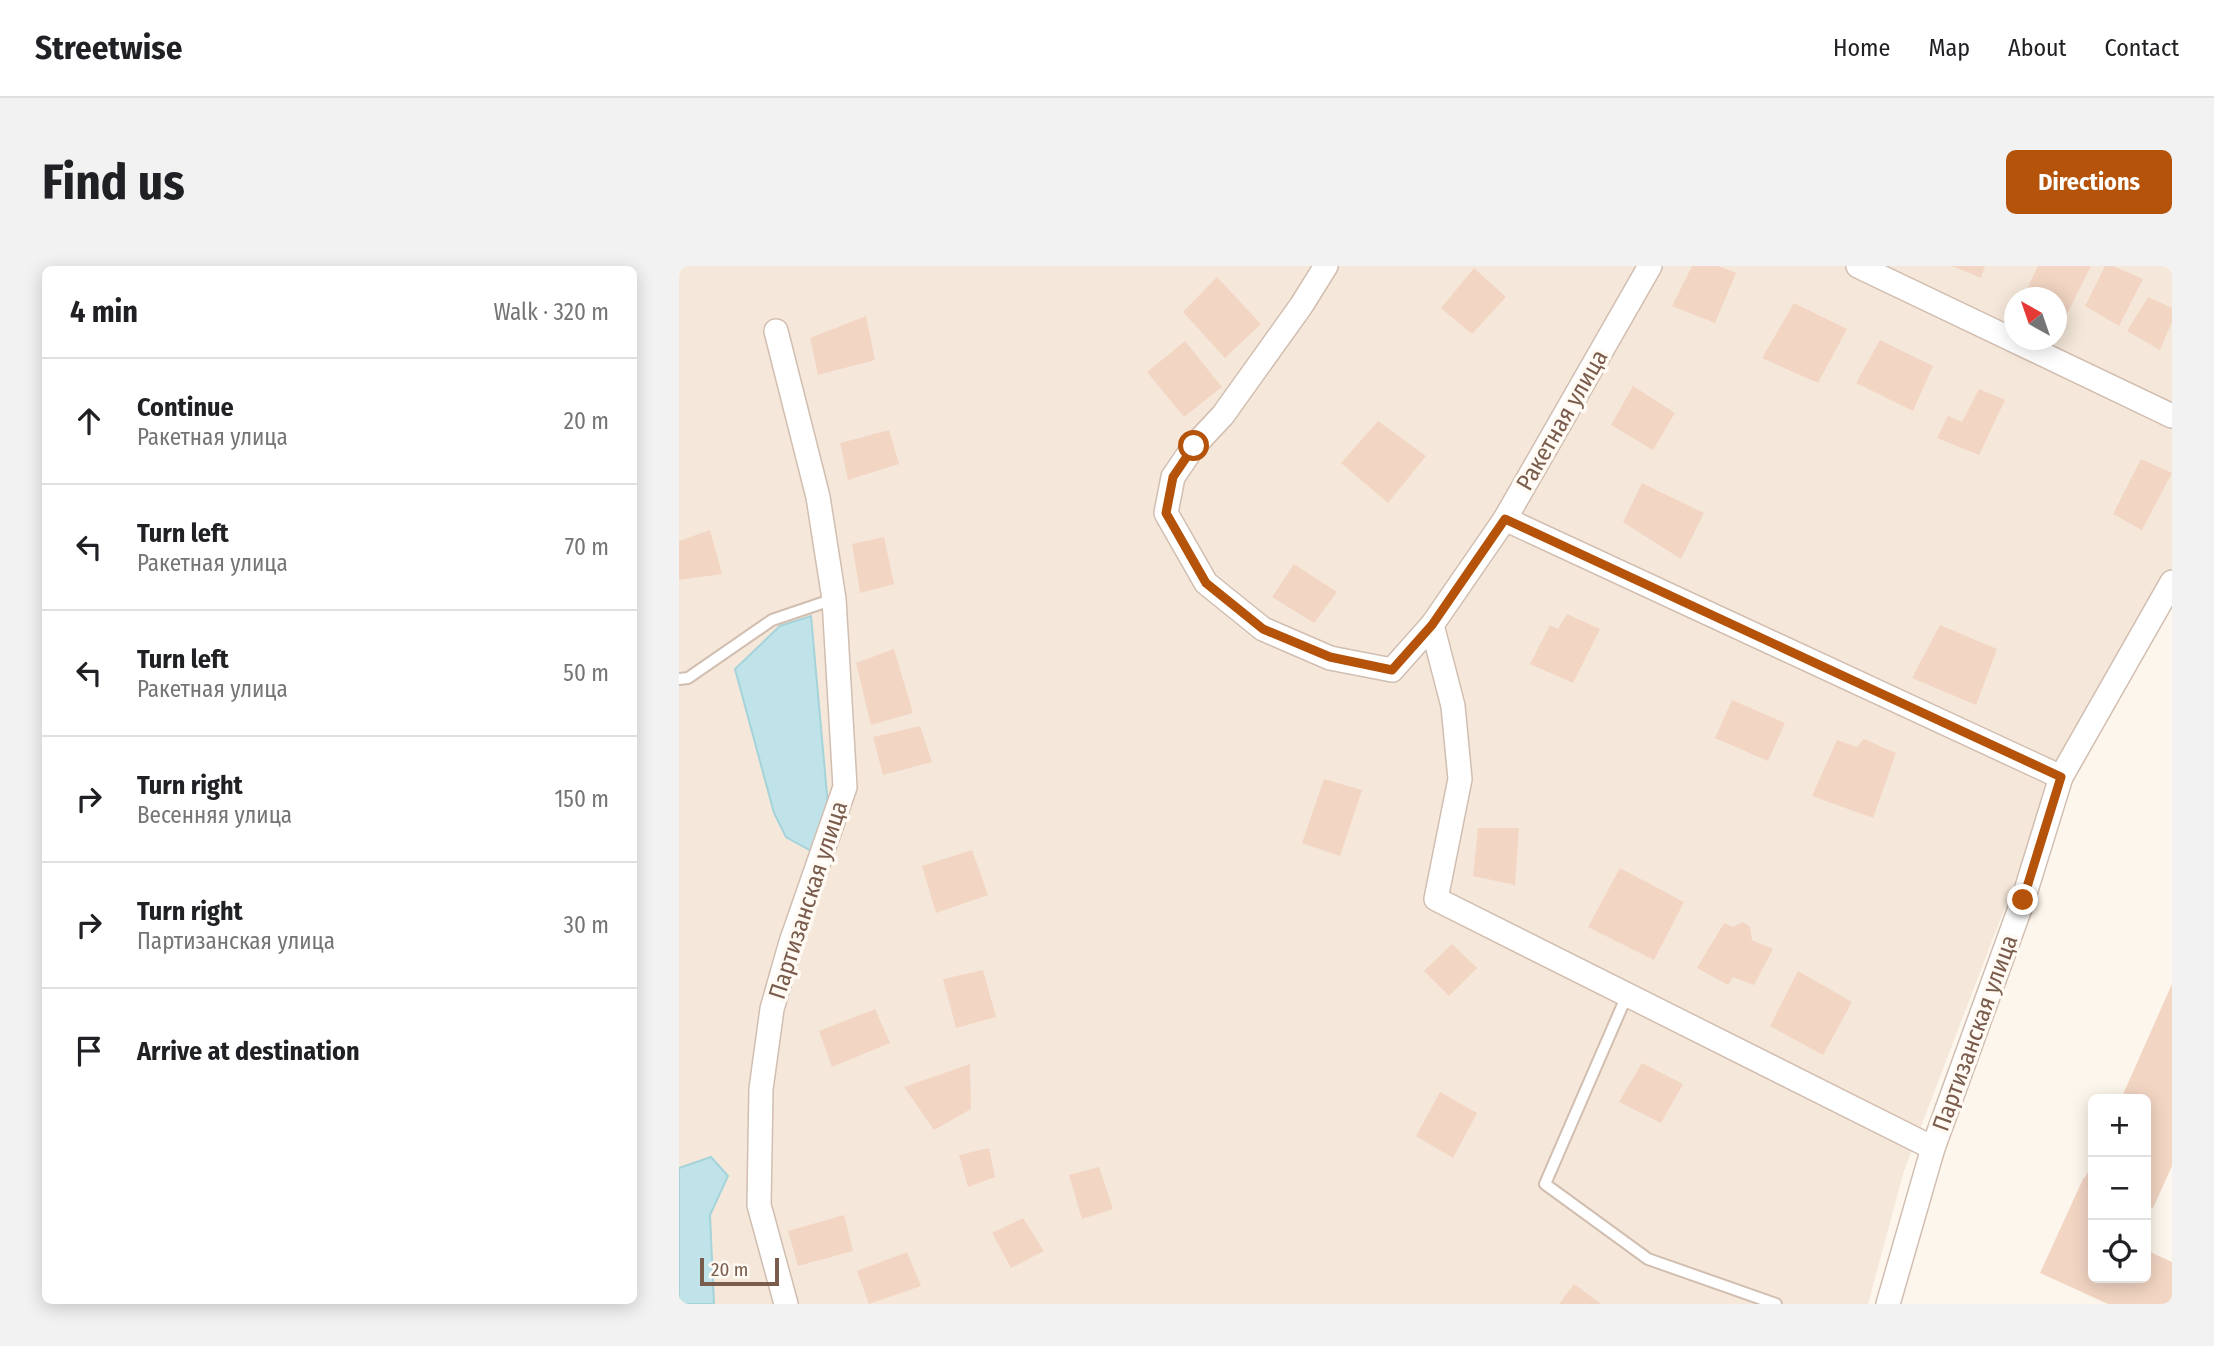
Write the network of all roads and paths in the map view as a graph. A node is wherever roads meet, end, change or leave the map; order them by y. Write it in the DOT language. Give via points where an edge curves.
graph roads {
  1 [pos="1326,266"];
  2 [pos="1650,266"];
  3 [pos="1858,266"];
  4 [pos="776,331"];
  5 [pos="2172,416"];
  6 [pos="1505,519"];
  7 [pos="2172,582"];
  8 [pos="834,599"];
  9 [pos="1432,625"];
  10 [pos="679,679"];
  11 [pos="2061,777"];
  12 [pos="1627,995"];
  13 [pos="1933,1148"];
  14 [pos="786,1304"];
  15 [pos="1776,1304"];
  16 [pos="1888,1304"];
  1 -- 9 [label="street, Ракетная улица" via="1223,415 1173,477 1166,513 1206,583 1263,629 1308,648 1392,670"];
  2 -- 6 [label="street, Ракетная улица"];
  3 -- 5 [label="street"];
  4 -- 8 [label="street, Партизанская улица" via="818,497"];
  6 -- 9 [label="street, Ракетная улица"];
  6 -- 11 [label="street"];
  7 -- 11 [label="street, Партизанская улица"];
  8 -- 10 [label="lane" via="772,620 688,678"];
  8 -- 14 [label="street, Партизанская улица" via="845,787 772,1009 761,1088 759,1205"];
  9 -- 12 [label="street" via="1453,706 1460,779 1436,899"];
  11 -- 13 [label="street, Партизанская улица" via="2023,900"];
  12 -- 13 [label="street"];
  12 -- 15 [label="lane" via="1545,1184 1649,1259"];
  13 -- 16 [label="street, Партизанская улица"];
}
